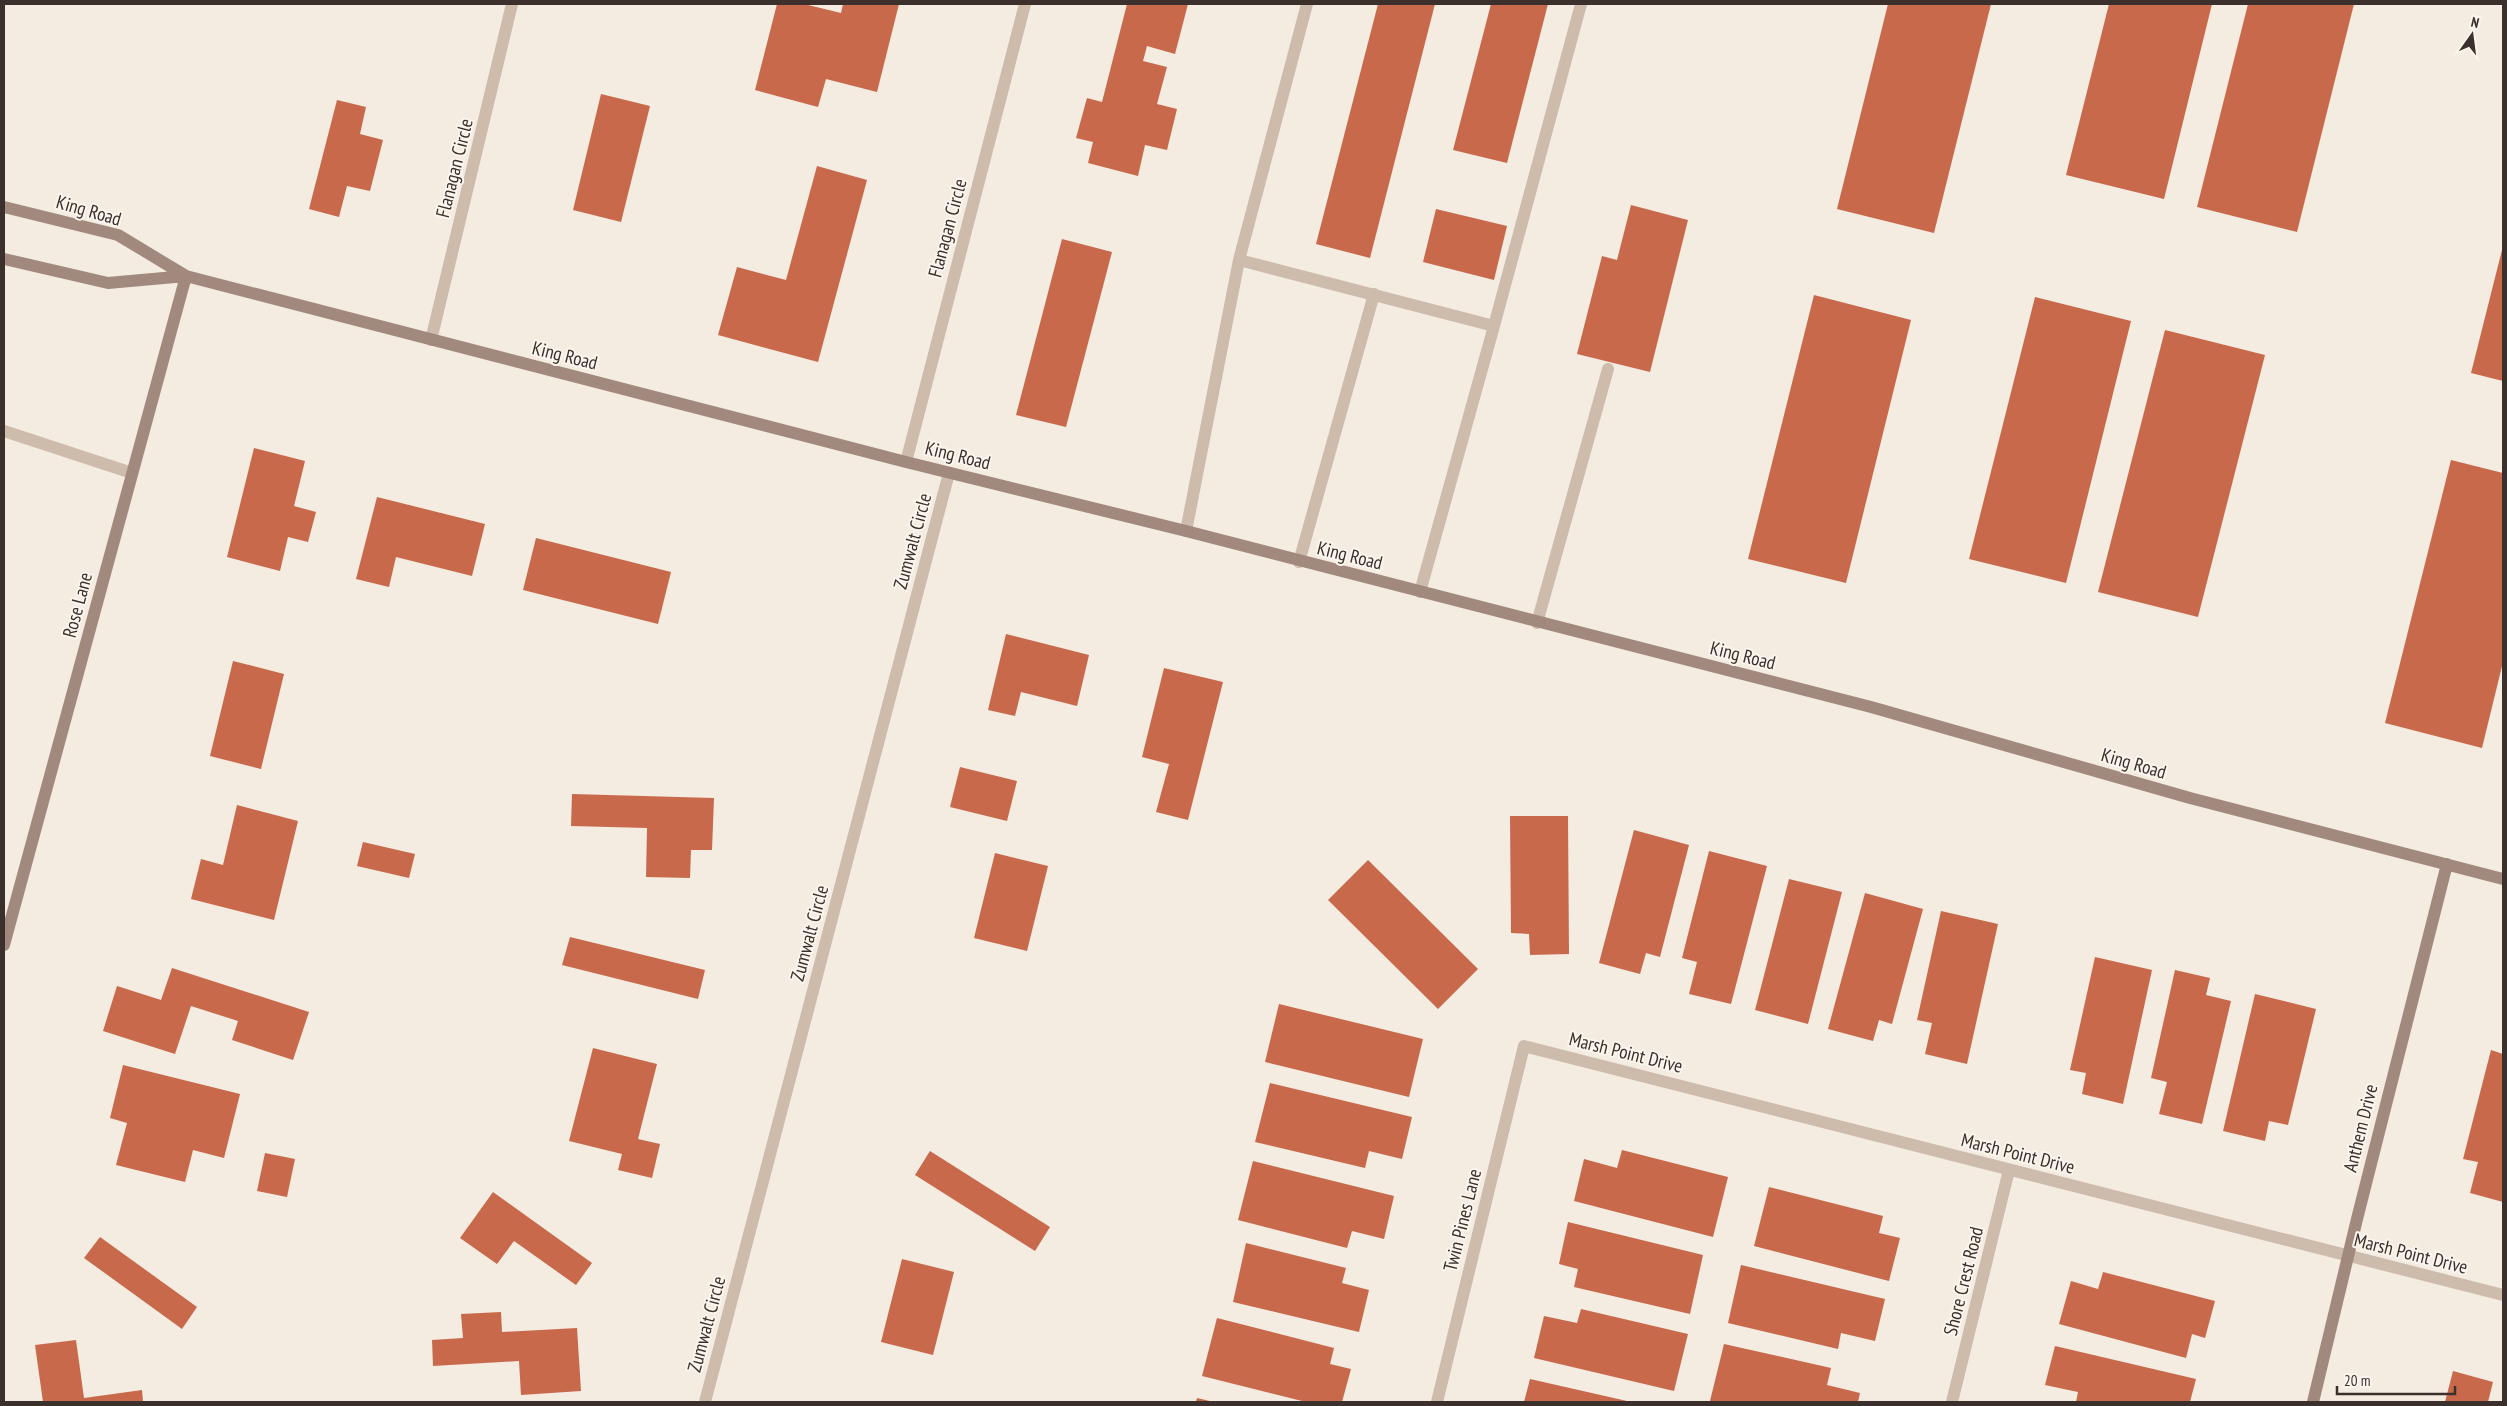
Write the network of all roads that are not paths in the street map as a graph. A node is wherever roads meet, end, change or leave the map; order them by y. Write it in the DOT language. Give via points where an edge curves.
graph roads {
  1 [pos="512,4"];
  2 [pos="1025,4"];
  3 [pos="1307,4"];
  4 [pos="1580,4"];
  5 [pos="4,207"];
  6 [pos="4,258"];
  7 [pos="1239,260"];
  8 [pos="186,276"];
  9 [pos="1374,294"];
  10 [pos="1494,326"];
  11 [pos="431,340"];
  12 [pos="1608,369"];
  13 [pos="4,431"];
  14 [pos="906,462"];
  15 [pos="132,473"];
  16 [pos="949,473"];
  17 [pos="1186,531"];
  18 [pos="1299,562"];
  19 [pos="1420,592"];
  20 [pos="1537,623"];
  21 [pos="2447,864"];
  22 [pos="2503,879"];
  23 [pos="4,945"];
  24 [pos="1524,1046"];
  25 [pos="2010,1170"];
  26 [pos="2347,1256"];
  27 [pos="2503,1295"];
  28 [pos="705,1402"];
  29 [pos="1436,1402"];
  30 [pos="1952,1402"];
  31 [pos="2313,1402"];
  1 -- 11 [label="street, Flanagan Circle"];
  2 -- 14 [label="street, Flanagan Circle"];
  3 -- 7 [label="street"];
  4 -- 10 [label="street"];
  5 -- 8 [label="street, King Road" via="118,235"];
  6 -- 8 [label="street, King Road" via="108,283"];
  7 -- 9 [label="street"];
  7 -- 17 [label="street"];
  8 -- 11 [label="street, King Road"];
  8 -- 15 [label="street, Rose Lane"];
  9 -- 10 [label="street"];
  9 -- 18 [label="street"];
  10 -- 19 [label="street"];
  11 -- 14 [label="street, King Road"];
  12 -- 20 [label="street"];
  13 -- 15 [label="street"];
  14 -- 16 [label="street, King Road"];
  15 -- 23 [label="street, Rose Lane"];
  16 -- 17 [label="street, King Road"];
  16 -- 28 [label="street, Zumwalt Circle"];
  17 -- 18 [label="street, King Road"];
  18 -- 19 [label="street, King Road"];
  19 -- 20 [label="street, King Road"];
  20 -- 21 [label="street, King Road" via="1872,707 2190,798"];
  21 -- 22 [label="street, King Road"];
  21 -- 26 [label="street, Anthem Drive"];
  24 -- 25 [label="street, Marsh Point Drive"];
  24 -- 29 [label="street, Twin Pines Lane"];
  25 -- 26 [label="street, Marsh Point Drive"];
  25 -- 30 [label="street, Shore Crest Road"];
  26 -- 27 [label="street, Marsh Point Drive"];
  26 -- 31 [label="street, Anthem Drive"];
}
